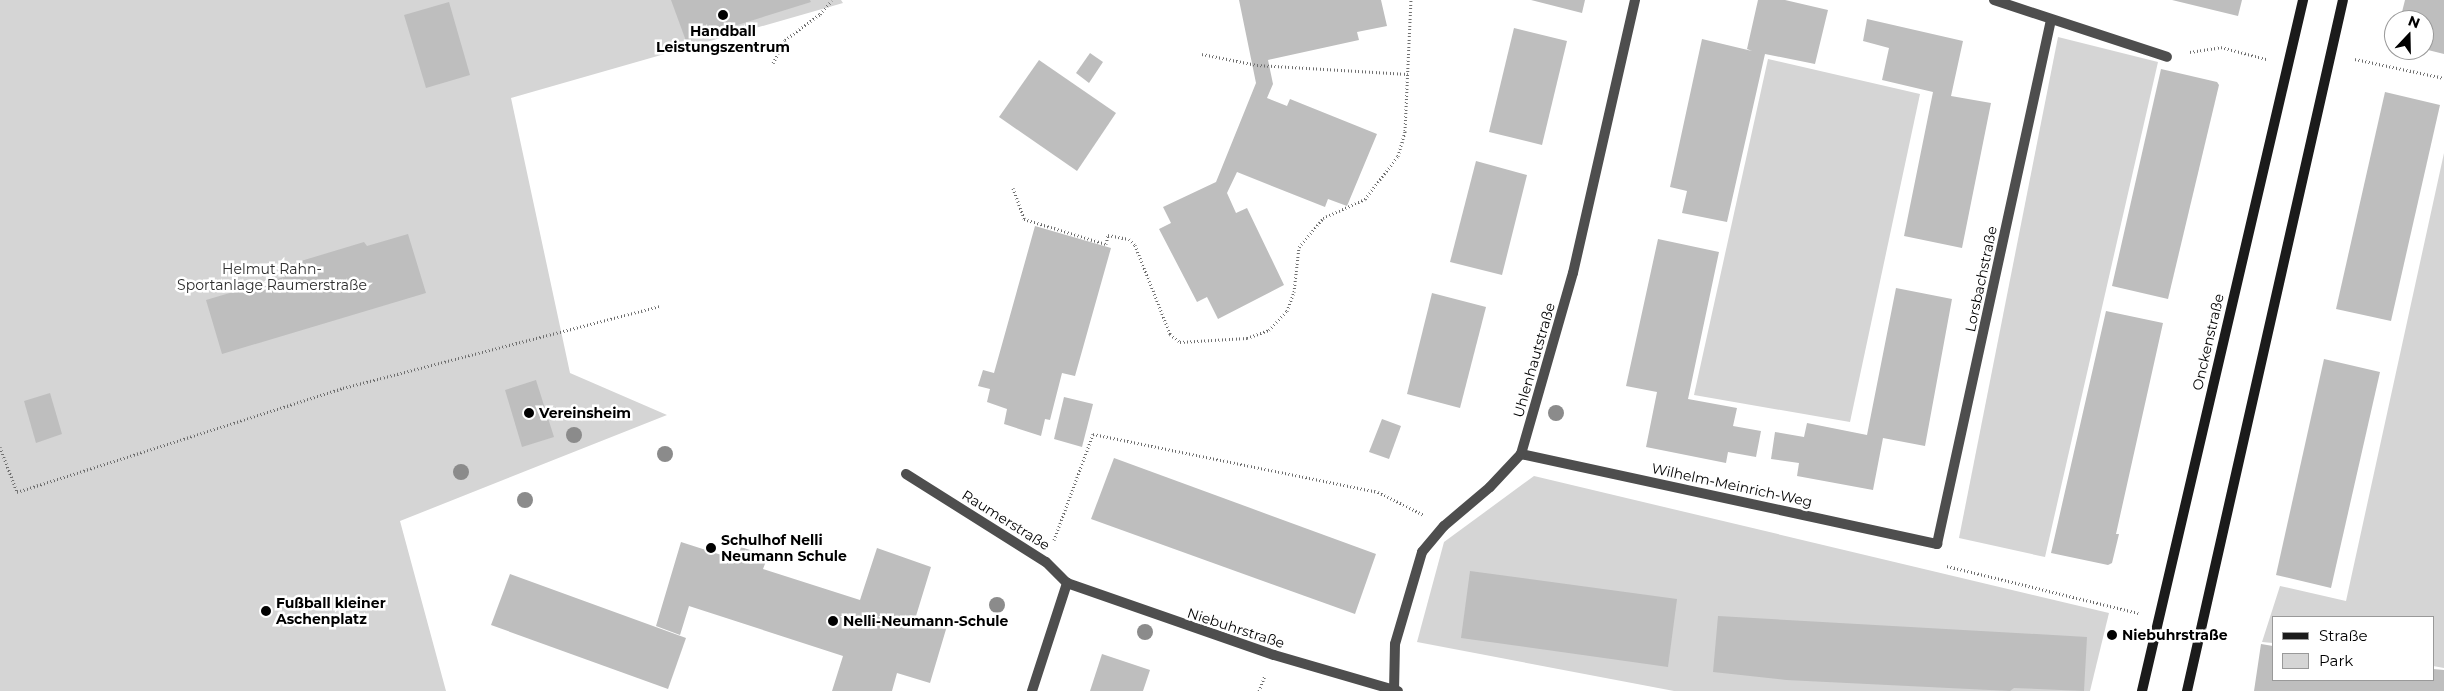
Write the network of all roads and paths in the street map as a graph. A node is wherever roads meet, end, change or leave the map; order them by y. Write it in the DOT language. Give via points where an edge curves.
graph roads {
  1 [pos="832,0"];
  2 [pos="1411,0"];
  3 [pos="1635,0"];
  4 [pos="1994,0"];
  5 [pos="2303,0"];
  6 [pos="2343,0"];
  7 [pos="2051,20"];
  8 [pos="1202,54"];
  9 [pos="2167,57"];
  10 [pos="2355,59"];
  11 [pos="2269,60"];
  12 [pos="773,63"];
  13 [pos="1408,74"];
  14 [pos="2444,78"];
  15 [pos="1013,188"];
  16 [pos="660,306"];
  17 [pos="0,448"];
  18 [pos="1521,454"];
  19 [pos="906,474"];
  20 [pos="1402,502"];
  21 [pos="1937,544"];
  22 [pos="1046,562"];
  23 [pos="1067,583"];
  24 [pos="2159,618"];
  25 [pos="1395,690"];
  26 [pos="1032,691"];
  27 [pos="2142,691"];
  28 [pos="2187,691"];
  1 -- 12 [label="path" via="820,14 785,40"];
  2 -- 13 [label="path"];
  3 -- 18 [label="street, Uhlenhautstraße" via="1573,273"];
  4 -- 7 [label="street"];
  5 -- 24 [label="main road, Onckenstraße"];
  6 -- 28 [label="main road"];
  7 -- 9 [label="street"];
  7 -- 21 [label="street, Lorsbachstraße"];
  8 -- 13 [label="path" via="1257,65"];
  9 -- 11 [label="path" via="2221,47"];
  10 -- 14 [label="path"];
  13 -- 15 [label="path" via="1405,131 1398,156 1365,199 1323,218 1315,226 1299,247 1294,292 1287,311 1269,330 1247,338 1180,342 1170,334 1135,245 1124,238 1108,235 1106,244 1024,219"];
  16 -- 17 [label="path" via="343,388 17,492"];
  18 -- 21 [label="street, Wilhelm-Meinrich-Weg"];
  18 -- 25 [label="street, Uhlenhautstraße" via="1490,487 1444,526 1422,552 1395,644"];
  19 -- 22 [label="street, Raumerstraße"];
  20 -- 22 [label="path" via="1378,492 1093,434"];
  21 -- 24 [label="path" via="1945,565"];
  22 -- 23 [label="street, Raumerstraße"];
  23 -- 25 [label="street, Niebuhrstraße" via="1274,655"];
  23 -- 26 [label="street"];
  24 -- 27 [label="main road, Onckenstraße"];
}
